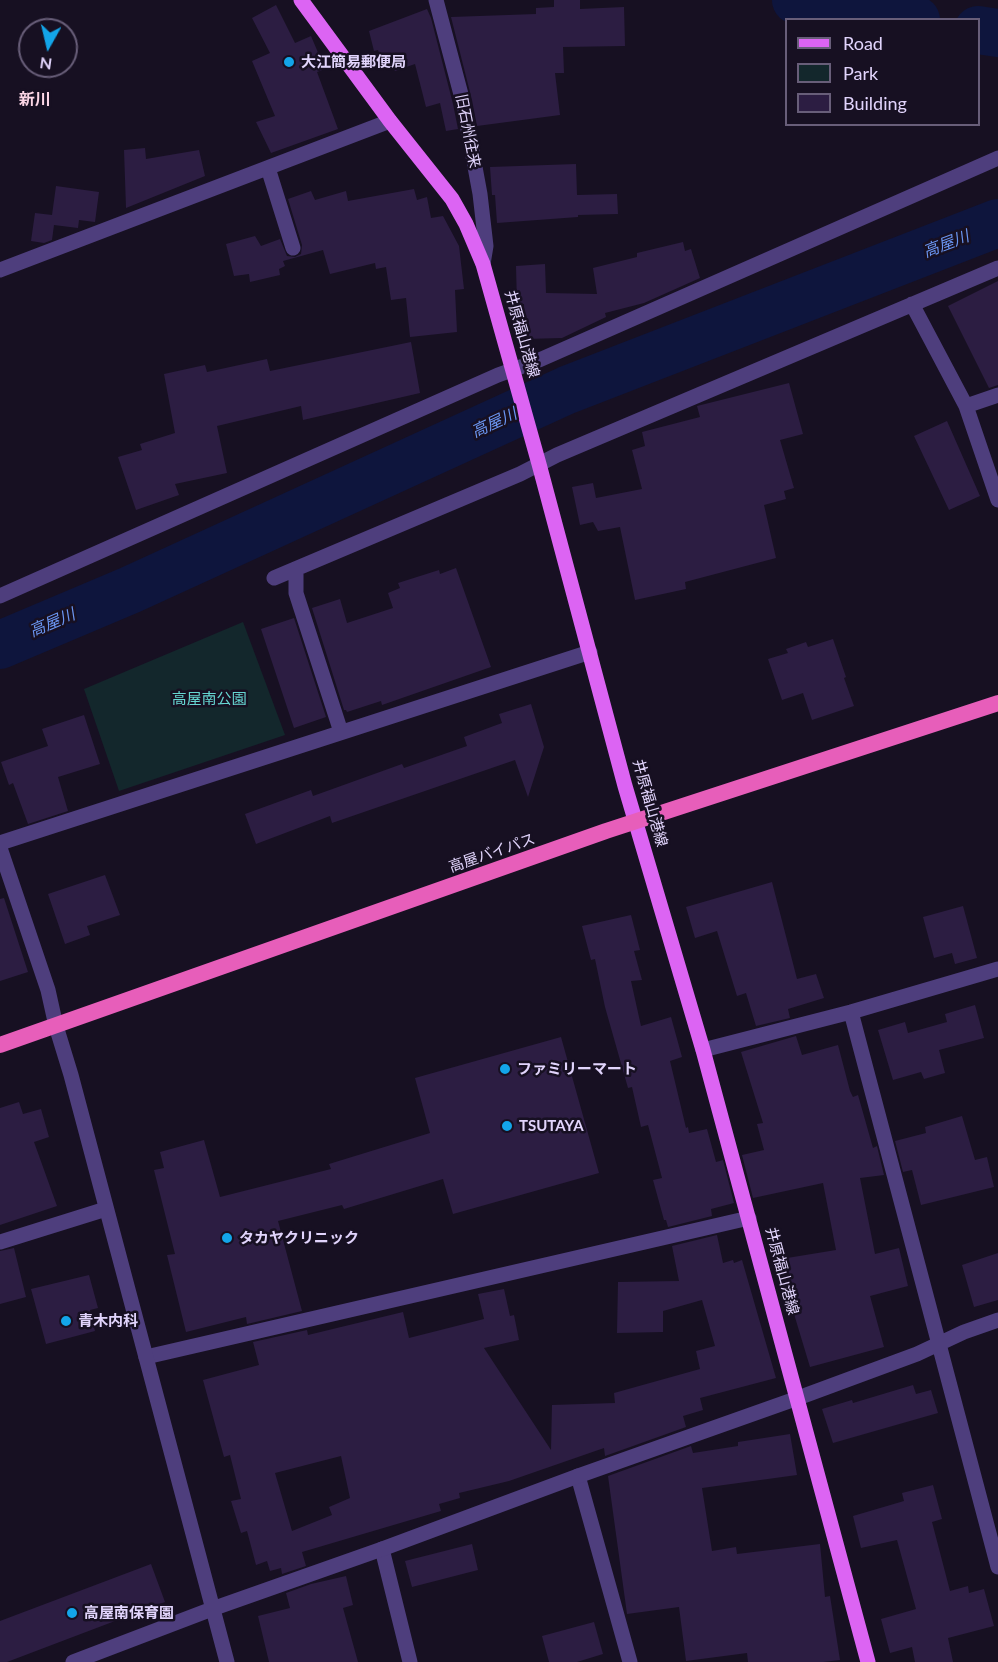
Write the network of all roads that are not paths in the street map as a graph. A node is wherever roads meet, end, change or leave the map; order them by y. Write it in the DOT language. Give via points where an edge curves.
graph roads {
  1 [pos="301,0"];
  2 [pos="436,0"];
  3 [pos="390,121"];
  4 [pos="998,158"];
  5 [pos="268,168"];
  6 [pos="293,248"];
  7 [pos="483,264"];
  8 [pos="998,268"];
  9 [pos="0,270"];
  10 [pos="912,304"];
  11 [pos="515,374"];
  12 [pos="998,395"];
  13 [pos="966,406"];
  14 [pos="538,458"];
  15 [pos="998,500"];
  16 [pos="296,570"];
  17 [pos="274,579"];
  18 [pos="0,596"];
  19 [pos="590,652"];
  20 [pos="998,703"];
  21 [pos="341,732"];
  22 [pos="636,822"];
  23 [pos="0,843"];
  24 [pos="0,848"];
  25 [pos="998,969"];
  26 [pos="851,1012"];
  27 [pos="56,1026"];
  28 [pos="0,1045"];
  29 [pos="703,1050"];
  30 [pos="106,1209"];
  31 [pos="749,1218"];
  32 [pos="0,1242"];
  33 [pos="998,1320"];
  34 [pos="938,1345"];
  35 [pos="146,1357"];
  36 [pos="798,1398"];
  37 [pos="578,1476"];
  38 [pos="382,1549"];
  39 [pos="998,1567"];
  40 [pos="212,1609"];
  41 [pos="73,1662"];
  42 [pos="227,1662"];
  43 [pos="410,1662"];
  44 [pos="630,1662"];
  45 [pos="868,1662"];
  1 -- 3 [label="main road, 井原福山港線"];
  2 -- 7 [label="street, 旧石州往来" via="463,102 480,194 486,246"];
  3 -- 5 [label="street"];
  3 -- 7 [label="main road, 井原福山港線" via="452,199"];
  4 -- 11 [label="street"];
  5 -- 6 [label="street"];
  5 -- 9 [label="street"];
  7 -- 11 [label="main road, 井原福山港線"];
  8 -- 10 [label="street"];
  10 -- 13 [label="street"];
  10 -- 14 [label="street"];
  11 -- 14 [label="main road, 井原福山港線"];
  11 -- 18 [label="street" via="498,375"];
  12 -- 13 [label="street"];
  13 -- 15 [label="street"];
  14 -- 16 [label="street" via="520,474"];
  14 -- 19 [label="main road, 井原福山港線"];
  16 -- 17 [label="street"];
  16 -- 21 [label="street" via="296,593"];
  19 -- 21 [label="street"];
  19 -- 22 [label="main road, 井原福山港線"];
  20 -- 22 [label="highway, 高屋バイパス"];
  21 -- 23 [label="street"];
  22 -- 27 [label="highway, 高屋バイパス"];
  22 -- 29 [label="main road, 井原福山港線"];
  24 -- 27 [label="street" via="48,990"];
  25 -- 26 [label="street"];
  26 -- 29 [label="street"];
  26 -- 34 [label="street"];
  27 -- 28 [label="highway, 高屋バイパス"];
  27 -- 30 [label="street"];
  29 -- 31 [label="main road, 井原福山港線"];
  30 -- 32 [label="street"];
  30 -- 35 [label="street"];
  31 -- 35 [label="street"];
  31 -- 36 [label="main road, 井原福山港線"];
  33 -- 34 [label="street"];
  34 -- 36 [label="street"];
  34 -- 39 [label="street"];
  35 -- 40 [label="street"];
  36 -- 37 [label="street"];
  36 -- 45 [label="main road, 井原福山港線"];
  37 -- 38 [label="street"];
  37 -- 44 [label="street"];
  38 -- 40 [label="street"];
  38 -- 43 [label="street"];
  40 -- 41 [label="street"];
  40 -- 42 [label="street"];
}
